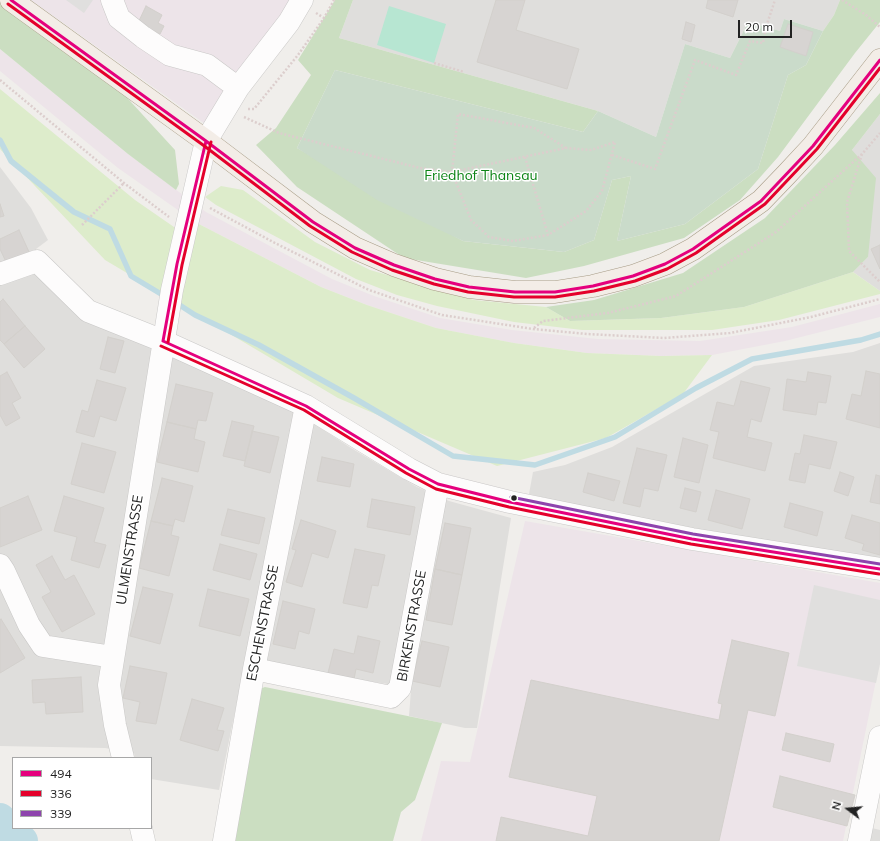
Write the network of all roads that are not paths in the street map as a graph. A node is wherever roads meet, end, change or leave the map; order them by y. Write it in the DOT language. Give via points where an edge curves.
graph roads {
  1 [pos="11,0"];
  2 [pos="112,0"];
  3 [pos="302,0"];
  4 [pos="880,60"];
  5 [pos="238,88"];
  6 [pos="206,141"];
  7 [pos="0,274"];
  8 [pos="163,341"];
  9 [pos="306,406"];
  10 [pos="438,484"];
  11 [pos="0,565"];
  12 [pos="880,569"];
  13 [pos="113,657"];
  14 [pos="254,669"];
  15 [pos="880,738"];
  16 [pos="123,757"];
  17 [pos="141,829"];
  18 [pos="144,841"];
  19 [pos="224,841"];
  20 [pos="859,841"];
  1 -- 6 [label="main road"];
  2 -- 5 [label="street" via="119,18 143,37 170,55 207,65"];
  3 -- 5 [label="street, ULMENSTRASSE" via="289,22"];
  4 -- 6 [label="main road" via="813,146 761,201 726,227 693,250 665,264 633,276 555,292 515,292 469,287 434,279 394,265 355,248 313,222"];
  5 -- 6 [label="street, ULMENSTRASSE"];
  6 -- 8 [label="street, ULMENSTRASSE" via="185,229"];
  7 -- 8 [label="street" via="37,261 88,311"];
  8 -- 9 [label="street"];
  8 -- 13 [label="street, ULMENSTRASSE"];
  9 -- 10 [label="street" via="409,470"];
  9 -- 14 [label="street, ESCHENSTRASSE"];
  10 -- 12 [label="street" via="510,502 692,539"];
  10 -- 14 [label="street, BIRKENSTRASSE" via="400,688 391,697"];
  11 -- 13 [label="street" via="28,625 43,646"];
  13 -- 16 [label="street, ULMENSTRASSE" via="109,685"];
  14 -- 19 [label="street, ESCHENSTRASSE"];
  15 -- 20 [label="street"];
  17 -- 18 [label="street"];
}
